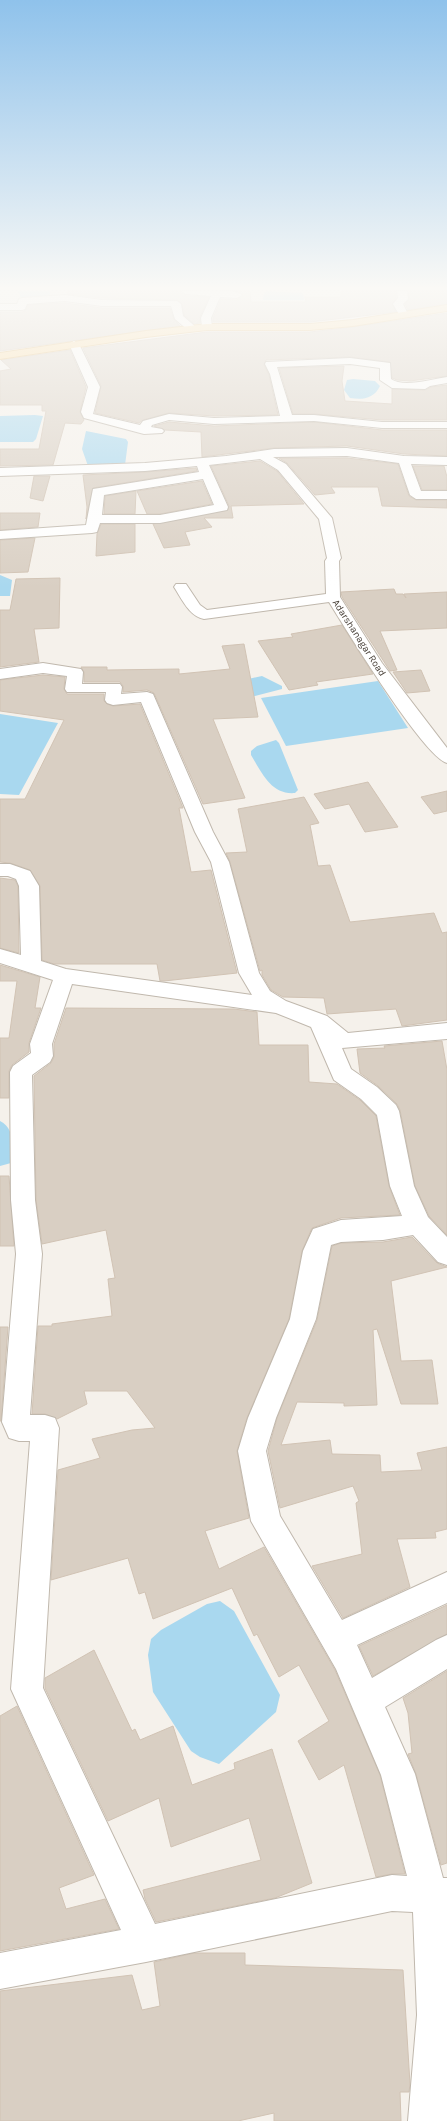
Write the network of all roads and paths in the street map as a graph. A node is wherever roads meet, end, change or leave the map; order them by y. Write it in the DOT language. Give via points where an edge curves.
graph roads {
  1 [pos="93,390"];
  2 [pos="279,390"];
  3 [pos="287,419"];
  4 [pos="262,420"];
  5 [pos="447,425"];
  6 [pos="144,430"];
  7 [pos="170,432"];
  8 [pos="268,432"];
  9 [pos="269,450"];
  10 [pos="404,460"];
  11 [pos="447,461"];
  12 [pos="201,462"];
  13 [pos="0,472"];
  14 [pos="207,474"];
  15 [pos="447,496"];
  16 [pos="95,519"];
  17 [pos="0,535"];
  18 [pos="181,587"];
  19 [pos="333,597"];
  20 [pos="0,674"];
  21 [pos="440,742"];
  22 [pos="447,758"];
  23 [pos="0,870"];
  24 [pos="0,956"];
  25 [pos="31,966"];
  26 [pos="66,976"];
  27 [pos="279,1006"];
  28 [pos="319,1022"];
  29 [pos="447,1031"];
  30 [pos="418,1224"];
  31 [pos="447,1254"];
  32 [pos="447,1587"];
  33 [pos="336,1639"];
  34 [pos="447,1651"];
  35 [pos="366,1700"];
  36 [pos="438,1896"];
  37 [pos="146,1944"];
  38 [pos="0,1971"];
  39 [pos="428,2121"];
  1 -- 6 [label="street" via="88,416"];
  2 -- 3 [label="street"];
  3 -- 4 [label="street"];
  3 -- 5 [label="street" via="332,420 382,426"];
  4 -- 6 [label="street" via="214,421 169,417 147,423"];
  4 -- 8 [label="street"];
  6 -- 7 [label="street"];
  9 -- 10 [label="street" via="347,452"];
  9 -- 12 [label="street"];
  9 -- 19 [label="street, Adarshanagar Road" via="325,518 334,558"];
  10 -- 11 [label="street"];
  10 -- 15 [label="street" via="416,495"];
  12 -- 13 [label="street"];
  12 -- 14 [label="street"];
  14 -- 16 [label="street" via="98,492"];
  14 -- 16 [label="street" via="222,507 160,519"];
  16 -- 17 [label="street" via="92,529"];
  18 -- 19 [label="street" via="195,608 204,614"];
  19 -- 21 [label="street, Adarshanagar Road" via="375,665"];
  20 -- 27 [label="street" via="43,668 75,672 73,689 114,687 113,700 147,697 204,832 220,862 249,973 263,996"];
  21 -- 22 [label="street, Adarshanagar Road"];
  23 -- 25 [label="street" via="10,870 23,875 29,886"];
  24 -- 25 [label="street"];
  25 -- 26 [label="street"];
  26 -- 27 [label="street"];
  26 -- 37 [label="street" via="40,1044 42,1056 21,1072 23,1200 29,1254 16,1422 19,1428 45,1428 27,1689"];
  27 -- 28 [label="street"];
  28 -- 29 [label="street" via="344,1041"];
  28 -- 30 [label="street" via="342,1074 369,1093 388,1111 402,1186"];
  30 -- 31 [label="street"];
  30 -- 33 [label="street" via="341,1231 322,1237 316,1251 303,1319 262,1418 252,1451 266,1520"];
  32 -- 33 [label="street"];
  33 -- 35 [label="street"];
  34 -- 35 [label="street"];
  35 -- 36 [label="street" via="398,1774"];
  36 -- 37 [label="street" via="392,1893"];
  36 -- 39 [label="street" via="436,2015"];
  37 -- 38 [label="street"];
}
